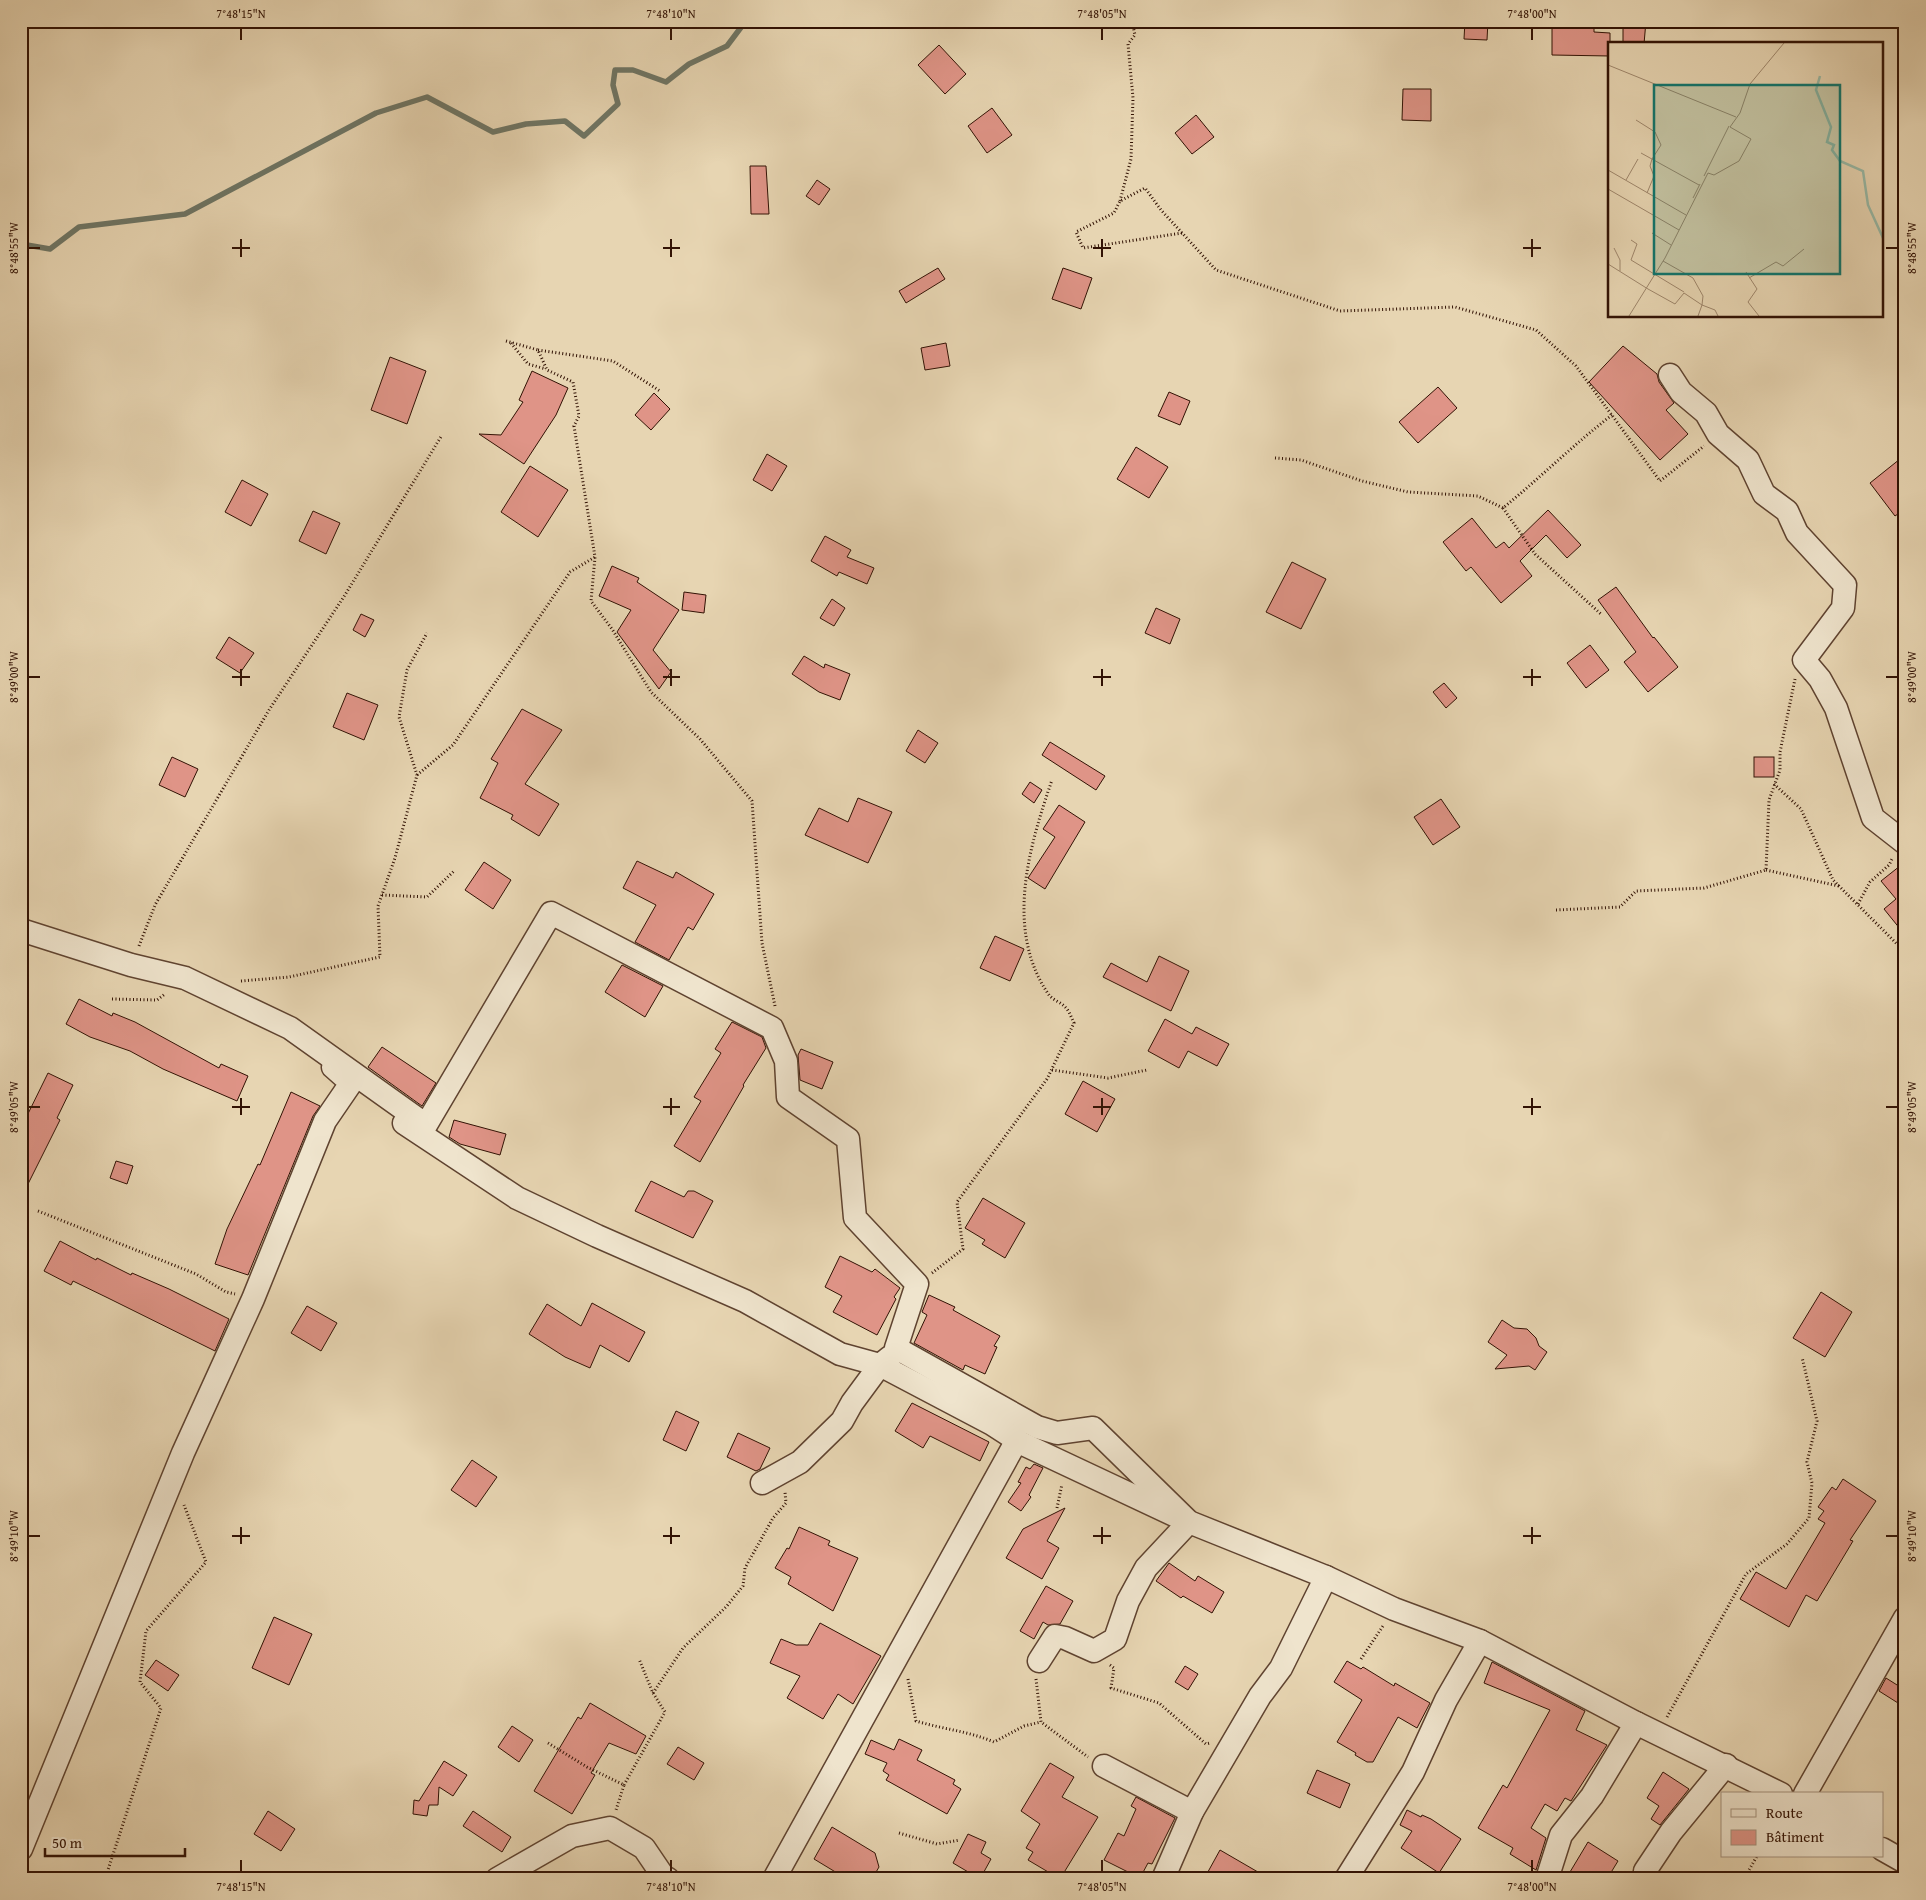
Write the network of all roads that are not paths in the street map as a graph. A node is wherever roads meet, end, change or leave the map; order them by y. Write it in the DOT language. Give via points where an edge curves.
graph roads {
  1 [pos="1670,376"];
  2 [pos="1904,842"];
  3 [pos="21,930"];
  4 [pos="290,1028"];
  5 [pos="351,1084"];
  6 [pos="896,1348"];
  7 [pos="880,1365"];
  8 [pos="1018,1440"];
  9 [pos="762,1483"];
  10 [pos="1190,1522"];
  11 [pos="1326,1577"];
  12 [pos="1905,1618"];
  13 [pos="1480,1641"];
  14 [pos="1039,1661"];
  15 [pos="1636,1723"];
  16 [pos="1726,1765"];
  17 [pos="1104,1766"];
  18 [pos="1777,1792"];
  19 [pos="1806,1792"];
  20 [pos="1192,1812"];
  21 [pos="21,1849"];
  22 [pos="1884,1850"];
  23 [pos="1905,1862"];
  24 [pos="1645,1871"];
  25 [pos="497,1879"];
  26 [pos="668,1879"];
  27 [pos="774,1879"];
  28 [pos="1163,1879"];
  29 [pos="1346,1879"];
  30 [pos="1547,1879"];
  1 -- 2 [label="street" via="1681,392 1706,413 1718,434 1748,460 1764,494 1787,510 1797,533 1846,585 1843,608 1804,660 1820,679 1836,708 1873,818"];
  3 -- 4 [label="street" via="131,965 185,978"];
  4 -- 5 [label="street"];
  4 -- 6 [label="street" via="426,1125 551,913 772,1028 786,1061 788,1097 848,1139 855,1218 917,1284"];
  5 -- 7 [label="street" via="430,1142 517,1198 745,1301 840,1354"];
  5 -- 21 [label="street" via="325,1121 253,1299 173,1477"];
  6 -- 7 [label="street" via="893,1355"];
  6 -- 10 [label="street" via="1037,1427 1057,1433 1093,1428"];
  7 -- 8 [label="street"];
  7 -- 9 [label="street" via="842,1421 800,1462"];
  8 -- 10 [label="street"];
  8 -- 27 [label="street"];
  10 -- 11 [label="street"];
  10 -- 14 [label="street" via="1146,1568 1128,1601 1115,1639 1094,1651 1055,1636"];
  11 -- 13 [label="street" via="1394,1609"];
  11 -- 20 [label="street" via="1280,1668"];
  12 -- 19 [label="street"];
  13 -- 15 [label="street"];
  13 -- 29 [label="street" via="1446,1700 1413,1772"];
  15 -- 16 [label="street"];
  15 -- 30 [label="street" via="1592,1796 1561,1835"];
  16 -- 18 [label="street"];
  16 -- 24 [label="street" via="1671,1832"];
  17 -- 20 [label="street"];
  20 -- 28 [label="street"];
  22 -- 23 [label="street"];
  25 -- 26 [label="street" via="572,1836 610,1828 644,1848"];
}
